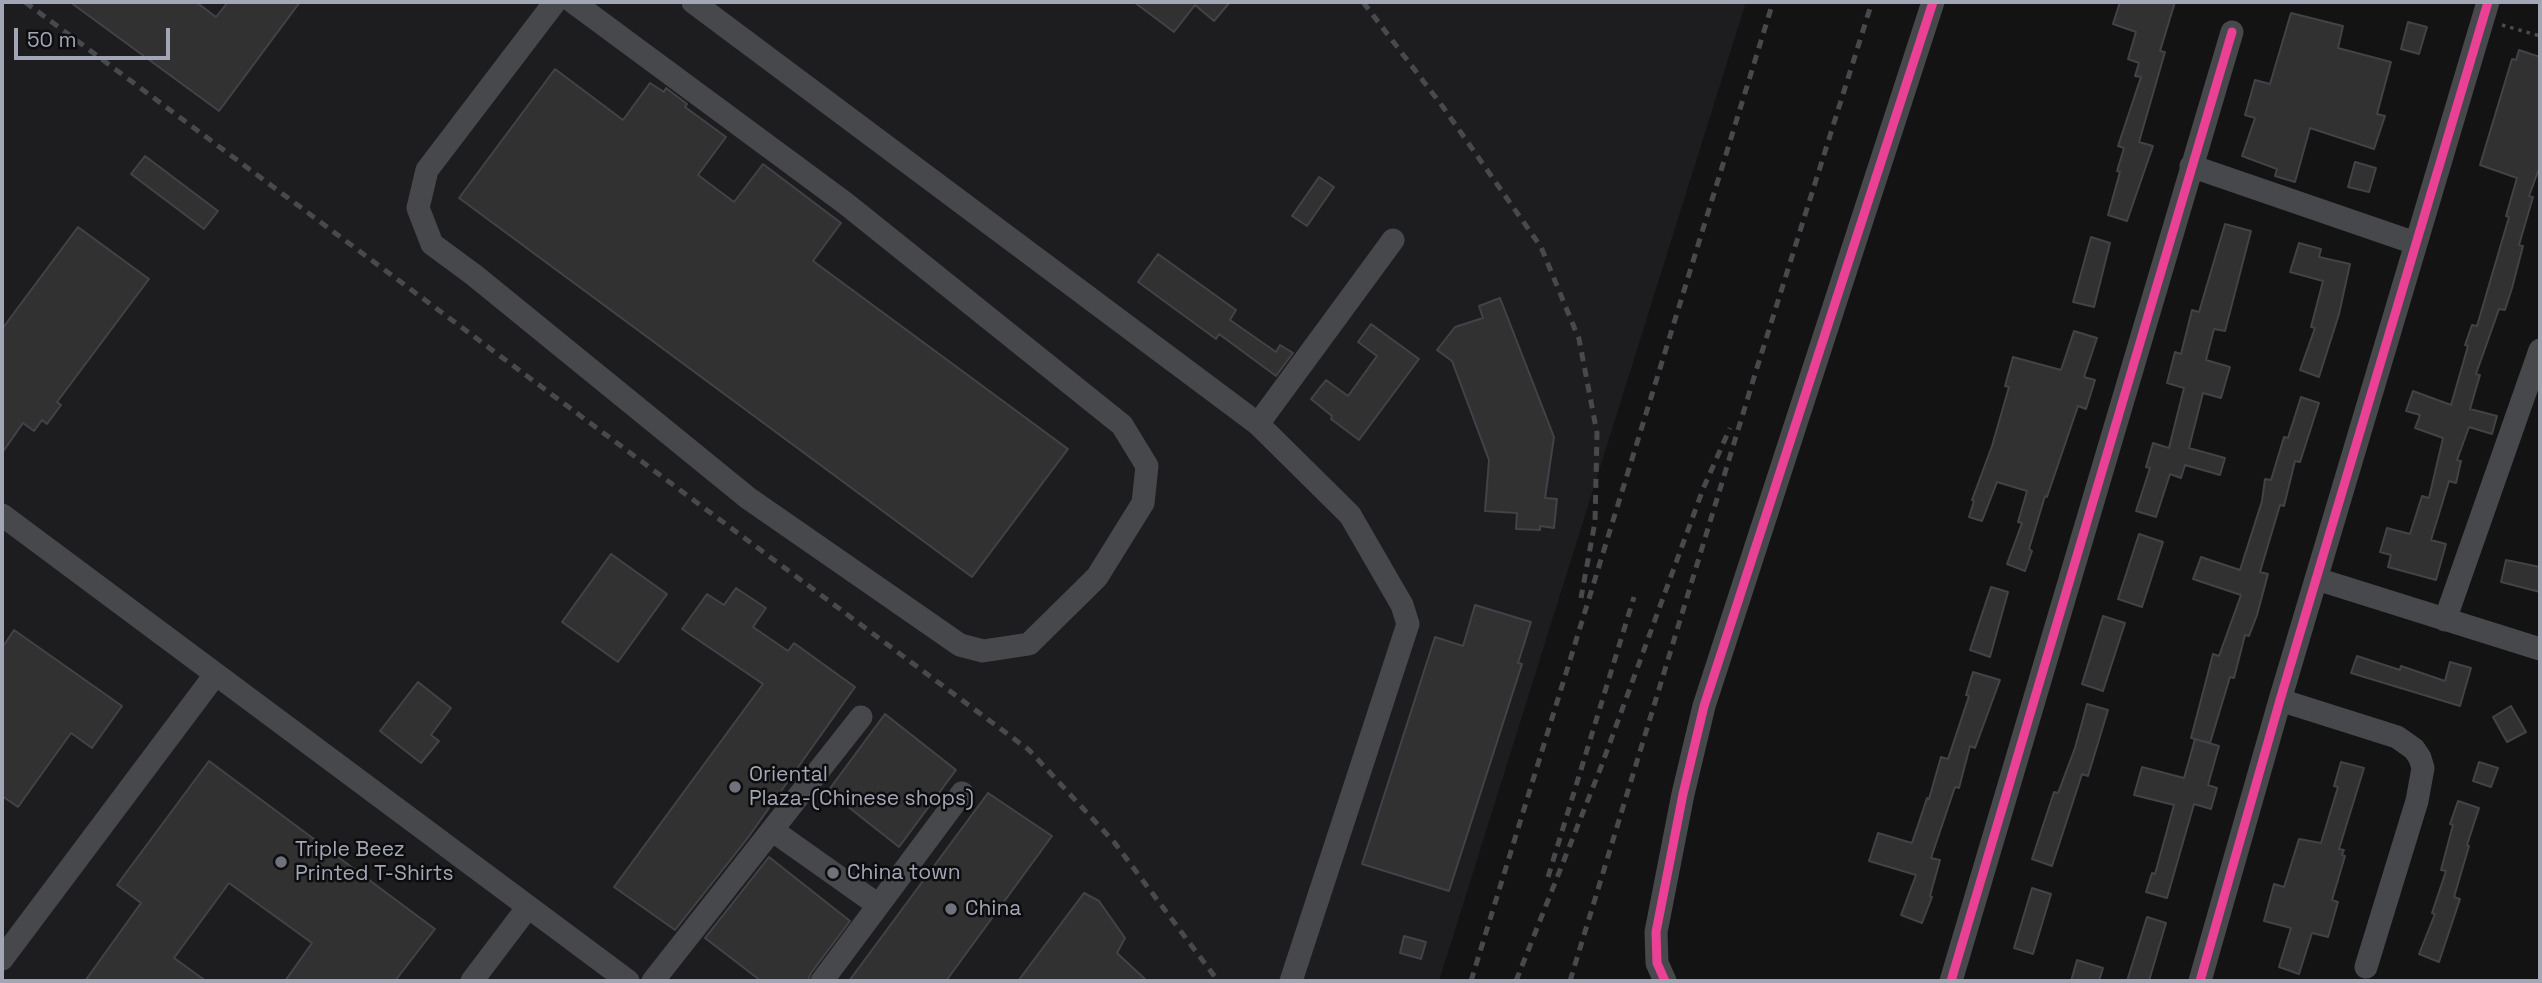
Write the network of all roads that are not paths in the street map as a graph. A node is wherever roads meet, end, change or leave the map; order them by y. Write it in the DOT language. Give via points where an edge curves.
graph roads {
  1 [pos="555,2"];
  2 [pos="573,2"];
  3 [pos="693,2"];
  4 [pos="1933,2"];
  5 [pos="2485,11"];
  6 [pos="2232,32"];
  7 [pos="2191,166"];
  8 [pos="1393,240"];
  9 [pos="2415,243"];
  10 [pos="2540,350"];
  11 [pos="1258,424"];
  12 [pos="2,515"];
  13 [pos="2317,579"];
  14 [pos="2445,620"];
  15 [pos="2540,649"];
  16 [pos="215,675"];
  17 [pos="2280,700"];
  18 [pos="860,717"];
  19 [pos="962,793"];
  20 [pos="772,830"];
  21 [pos="878,905"];
  22 [pos="528,907"];
  23 [pos="2,960"];
  24 [pos="2366,967"];
  25 [pos="472,981"];
  26 [pos="628,981"];
  27 [pos="653,981"];
  28 [pos="822,981"];
  29 [pos="1291,981"];
  30 [pos="1665,981"];
  31 [pos="1951,981"];
  32 [pos="2200,981"];
  1 -- 2 [label="street" via="427,170 418,208 432,244 748,498 960,645 983,651 1029,644 1097,577 1143,503 1147,466 1122,425 845,203"];
  3 -- 11 [label="street"];
  4 -- 30 [label="street" via="1704,706 1656,932 1657,962"];
  5 -- 9 [label="street"];
  6 -- 7 [label="street"];
  7 -- 9 [label="street"];
  7 -- 31 [label="street"];
  8 -- 11 [label="street"];
  9 -- 13 [label="street"];
  10 -- 14 [label="street"];
  11 -- 29 [label="street" via="1350,515 1402,604 1408,624"];
  12 -- 16 [label="street"];
  13 -- 14 [label="street"];
  13 -- 17 [label="street"];
  14 -- 15 [label="street"];
  16 -- 22 [label="street"];
  16 -- 23 [label="street"];
  17 -- 24 [label="street" via="2397,737 2420,758 2423,768 2417,801"];
  17 -- 32 [label="street"];
  18 -- 20 [label="street"];
  19 -- 21 [label="street"];
  20 -- 21 [label="street"];
  20 -- 27 [label="street"];
  21 -- 28 [label="street"];
  22 -- 25 [label="street"];
  22 -- 26 [label="street"];
}
